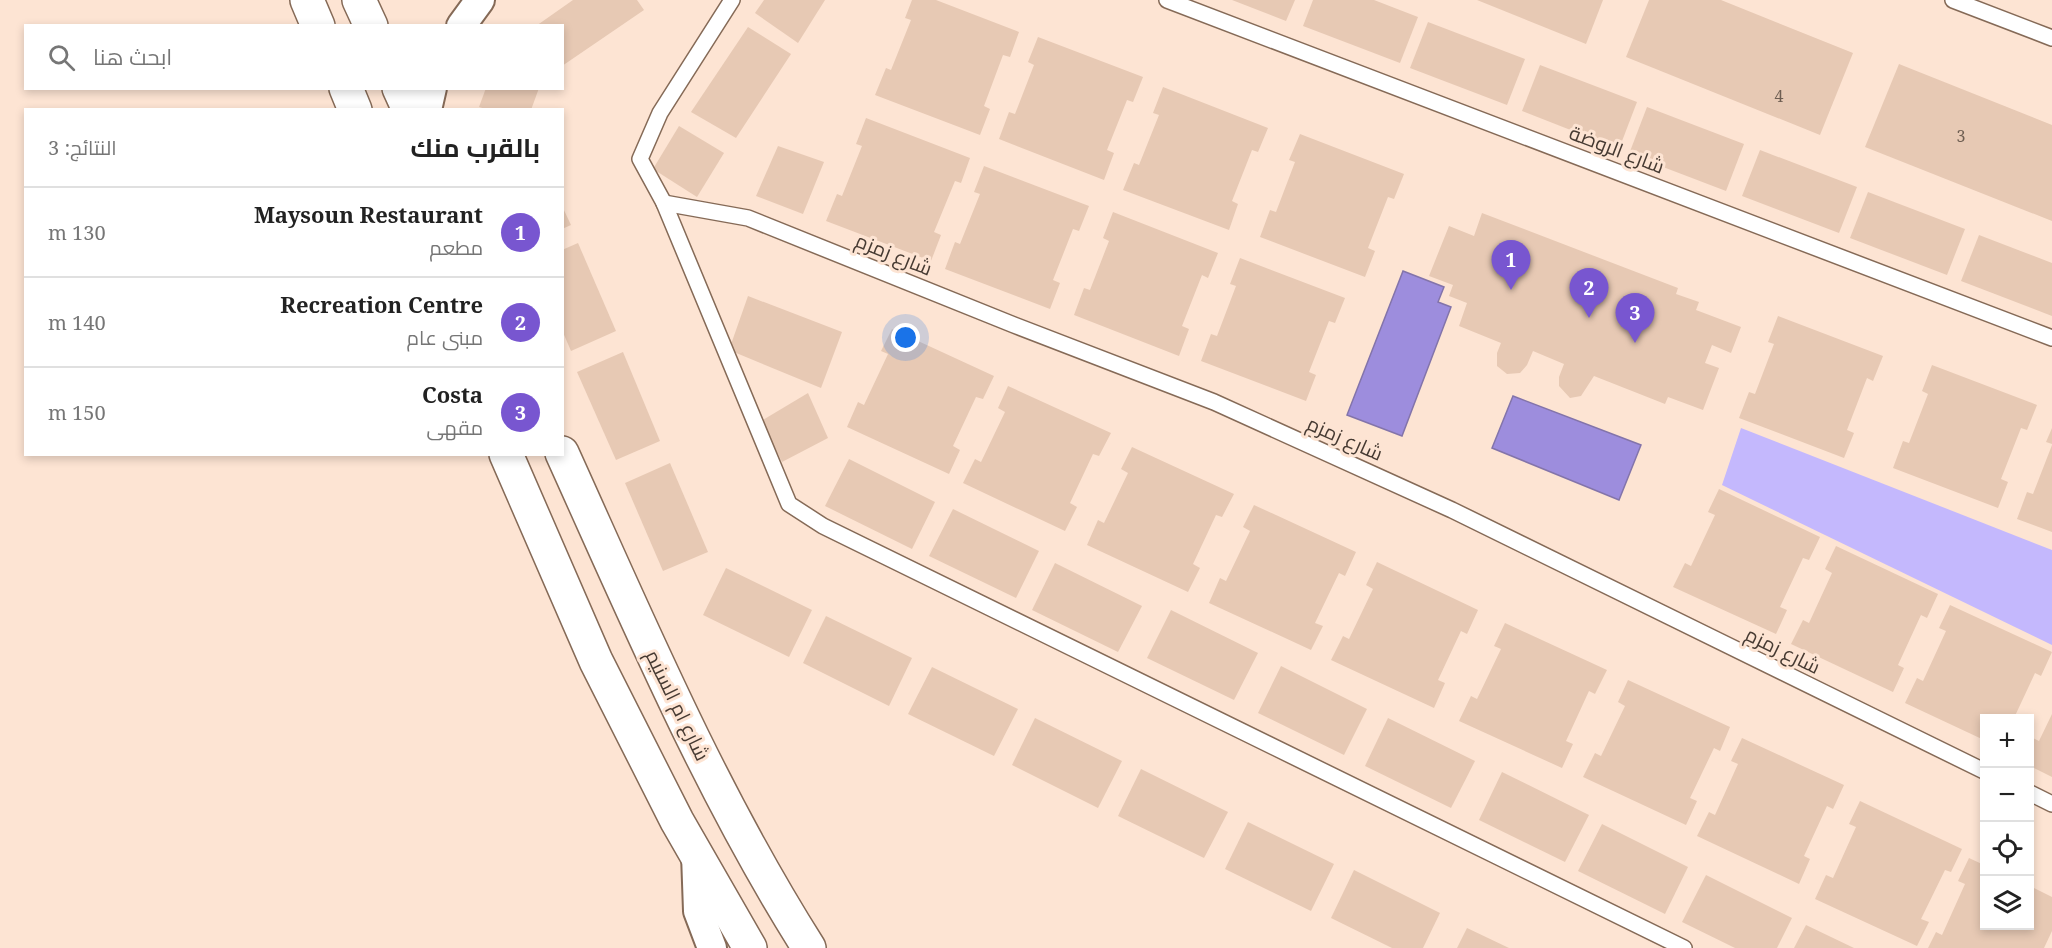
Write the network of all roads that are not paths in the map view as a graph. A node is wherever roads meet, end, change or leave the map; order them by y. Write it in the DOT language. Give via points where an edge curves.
graph roads {
  1 [pos="307,0"];
  2 [pos="359,0"];
  3 [pos="480,0"];
  4 [pos="732,0"];
  5 [pos="1167,0"];
  6 [pos="1953,0"];
  7 [pos="317,24"];
  8 [pos="370,24"];
  9 [pos="462,24"];
  10 [pos="2052,38"];
  11 [pos="347,90"];
  12 [pos="400,90"];
  13 [pos="432,90"];
  14 [pos="355,108"];
  15 [pos="408,108"];
  16 [pos="427,108"];
  17 [pos="663,203"];
  18 [pos="2052,338"];
  19 [pos="507,456"];
  20 [pos="563,456"];
  21 [pos="1980,769"];
  22 [pos="2034,795"];
  23 [pos="2052,804"];
  24 [pos="696,854"];
  25 [pos="712,948"];
  26 [pos="750,948"];
  27 [pos="809,948"];
  28 [pos="1684,948"];
  1 -- 7 [label="main road"];
  2 -- 8 [label="main road"];
  3 -- 9 [label="street"];
  4 -- 17 [label="lane" via="660,113 640,159"];
  5 -- 18 [label="lane, شارع الروضة"];
  6 -- 10 [label="lane"];
  11 -- 14 [label="main road"];
  12 -- 15 [label="main road"];
  13 -- 16 [label="street"];
  17 -- 21 [label="lane, شارع زمزم" via="748,218 1214,402 1452,510"];
  17 -- 28 [label="lane" via="789,504 823,526"];
  19 -- 24 [label="main road" via="596,661"];
  20 -- 27 [label="main road, شارع ام السنيم" via="648,645 721,794"];
  22 -- 23 [label="lane"];
  24 -- 25 [label="street" via="698,910"];
  24 -- 26 [label="main road"];
}
